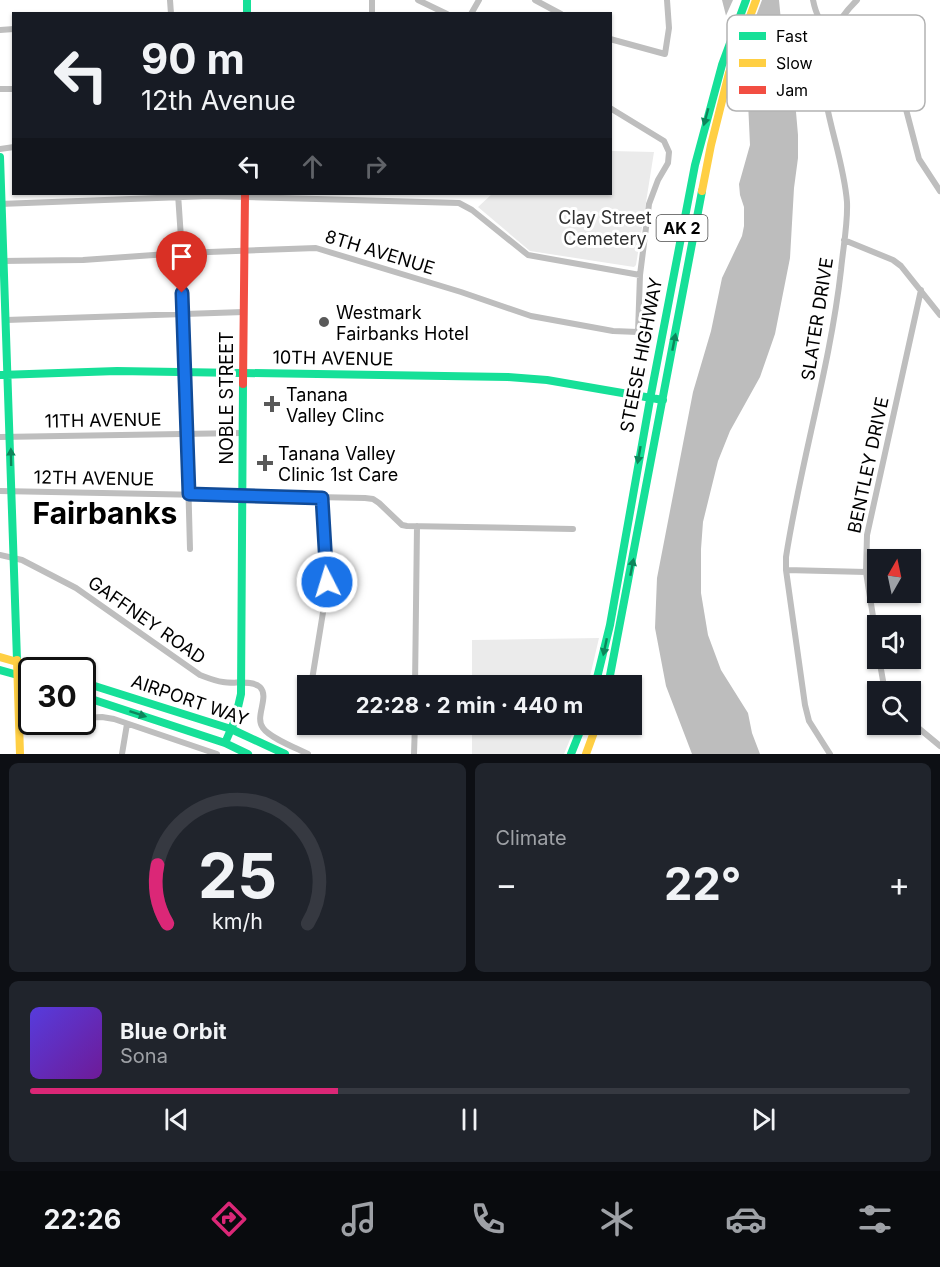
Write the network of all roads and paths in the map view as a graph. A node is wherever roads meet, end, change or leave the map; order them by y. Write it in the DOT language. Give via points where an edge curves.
graph roads {
  1 [pos="418,0"];
  2 [pos="535,0"];
  3 [pos="667,0"];
  4 [pos="746,0"];
  5 [pos="756,0"];
  6 [pos="813,0"];
  7 [pos="857,0"];
  8 [pos="443,12"];
  9 [pos="557,12"];
  10 [pos="740,15"];
  11 [pos="750,15"];
  12 [pos="816,15"];
  13 [pos="842,15"];
  14 [pos="612,40"];
  15 [pos="727,50"];
  16 [pos="727,81"];
  17 [pos="612,109"];
  18 [pos="828,111"];
  19 [pos="906,111"];
  20 [pos="0,157"];
  21 [pos="940,191"];
  22 [pos="178,195"];
  23 [pos="245,195"];
  24 [pos="266,195"];
  25 [pos="1,205"];
  26 [pos="844,240"];
  27 [pos="246,251"];
  28 [pos="182,253"];
  29 [pos="2,261"];
  30 [pos="640,274"];
  31 [pos="921,290"];
  32 [pos="244,312"];
  33 [pos="182,314"];
  34 [pos="940,315"];
  35 [pos="6,320"];
  36 [pos="185,372"];
  37 [pos="243,373"];
  38 [pos="4,375"];
  39 [pos="650,397"];
  40 [pos="663,400"];
  41 [pos="186,433"];
  42 [pos="242,433"];
  43 [pos="0,437"];
  44 [pos="10,437"];
  45 [pos="0,492"];
  46 [pos="12,492"];
  47 [pos="189,494"];
  48 [pos="243,496"];
  49 [pos="322,498"];
  50 [pos="417,526"];
  51 [pos="573,529"];
  52 [pos="190,549"];
  53 [pos="0,555"];
  54 [pos="13,557"];
  55 [pos="786,570"];
  56 [pos="866,572"];
  57 [pos="873,615"];
  58 [pos="0,657"];
  59 [pos="17,662"];
  60 [pos="0,670"];
  61 [pos="18,675"];
  62 [pos="312,675"];
  63 [pos="415,675"];
  64 [pos="598,675"];
  65 [pos="611,675"];
  66 [pos="241,683"];
  67 [pos="96,686"];
  68 [pos="96,701"];
  69 [pos="96,717"];
  70 [pos="127,724"];
  71 [pos="231,729"];
  72 [pos="921,731"];
  73 [pos="19,735"];
  74 [pos="415,735"];
  75 [pos="579,735"];
  76 [pos="593,735"];
  77 [pos="225,743"];
  78 [pos="940,746"];
  79 [pos="572,752"];
  80 [pos="587,752"];
  81 [pos="209,753"];
  82 [pos="20,754"];
  83 [pos="122,754"];
  84 [pos="217,754"];
  85 [pos="248,754"];
  86 [pos="285,754"];
  87 [pos="308,754"];
  88 [pos="414,754"];
  89 [pos="830,754"];
  1 -- 8 [label="street"];
  2 -- 9 [label="street"];
  3 -- 14 [label="street" via="666,54"];
  4 -- 10 [label="main road, STEESE HIGHWAY / AK 2, one-way"];
  11 -- 5 [label="main road, STEESE HIGHWAY / AK 2, one-way"];
  6 -- 12 [label="street"];
  7 -- 13 [label="street"];
  15 -- 39 [label="main road, STEESE HIGHWAY / AK 2, one-way" via="695,163"];
  40 -- 16 [label="main road, STEESE HIGHWAY / AK 2, one-way" via="711,145"];
  17 -- 30 [label="street" via="664,141 669,152 650,204"];
  18 -- 26 [label="street, SLATER DRIVE" via="847,204"];
  19 -- 21 [label="street" via="919,159"];
  20 -- 25 [label="main road"];
  22 -- 25 [label="street"];
  22 -- 28 [label="street"];
  23 -- 27 [label="main road, NOBLE STREET"];
  24 -- 30 [label="street" via="459,204 528,255"];
  25 -- 29 [label="main road"];
  26 -- 31 [label="street" via="893,260"];
  26 -- 55 [label="street, SLATER DRIVE" via="836,313"];
  27 -- 28 [label="street, 8TH AVENUE"];
  27 -- 30 [label="street, 8TH AVENUE" via="316,248 531,316 613,331 638,332"];
  27 -- 32 [label="main road, NOBLE STREET"];
  28 -- 29 [label="street, 8TH AVENUE"];
  28 -- 33 [label="street"];
  29 -- 35 [label="main road"];
  31 -- 34 [label="street"];
  31 -- 56 [label="street, BENTLEY DRIVE" via="867,536"];
  32 -- 33 [label="street"];
  32 -- 37 [label="main road, NOBLE STREET"];
  33 -- 35 [label="street"];
  33 -- 36 [label="street"];
  35 -- 38 [label="main road"];
  36 -- 37 [label="main road, 10TH AVENUE"];
  36 -- 38 [label="main road, 10TH AVENUE"];
  36 -- 41 [label="street"];
  37 -- 39 [label="main road, 10TH AVENUE" via="520,378"];
  37 -- 42 [label="main road, NOBLE STREET"];
  38 -- 44 [label="main road"];
  39 -- 40 [label="main road, 10TH AVENUE"];
  39 -- 64 [label="main road, STEESE HIGHWAY / AK 2, one-way"];
  65 -- 40 [label="main road, STEESE HIGHWAY / AK 2, one-way"];
  41 -- 42 [label="street, 11TH AVENUE"];
  41 -- 44 [label="street, 11TH AVENUE"];
  41 -- 47 [label="street"];
  42 -- 48 [label="main road, NOBLE STREET"];
  43 -- 44 [label="street, 11TH AVENUE"];
  46 -- 44 [label="main road, one-way"];
  45 -- 46 [label="street, 12TH AVENUE"];
  46 -- 47 [label="street, 12TH AVENUE"];
  46 -- 54 [label="main road"];
  47 -- 48 [label="street, 12TH AVENUE"];
  47 -- 52 [label="street"];
  48 -- 49 [label="street, 12TH AVENUE"];
  48 -- 66 [label="main road, NOBLE STREET"];
  49 -- 50 [label="street, 12TH AVENUE" via="373,499 402,525"];
  49 -- 62 [label="street" via="326,594"];
  50 -- 51 [label="street, 12TH AVENUE"];
  50 -- 63 [label="street"];
  53 -- 54 [label="street, GAFFNEY ROAD"];
  54 -- 59 [label="main road"];
  54 -- 66 [label="street, GAFFNEY ROAD" via="76,588 200,675"];
  55 -- 56 [label="street"];
  55 -- 89 [label="street, SLATER DRIVE" via="805,705 809,721"];
  56 -- 57 [label="street, BENTLEY DRIVE"];
  58 -- 59 [label="main road"];
  59 -- 61 [label="main road"];
  60 -- 61 [label="main road"];
  66 -- 71 [label="main road, NOBLE STREET"];
  66 -- 87 [label="street, GAFFNEY ROAD" via="255,684 263,691 260,721 264,729"];
  67 -- 71 [label="main road, AIRPORT WAY"];
  68 -- 77 [label="main road, AIRPORT WAY, one-way"];
  69 -- 70 [label="street"];
  70 -- 81 [label="street"];
  70 -- 83 [label="street"];
  71 -- 77 [label="main road, NOBLE STREET"];
  71 -- 86 [label="main road, AIRPORT WAY"];
  72 -- 78 [label="street"];
  73 -- 82 [label="main road"];
  74 -- 88 [label="street"];
  75 -- 79 [label="main road"];
  76 -- 80 [label="main road"];
  77 -- 85 [label="main road, AIRPORT WAY"];
  81 -- 84 [label="street"];
}
